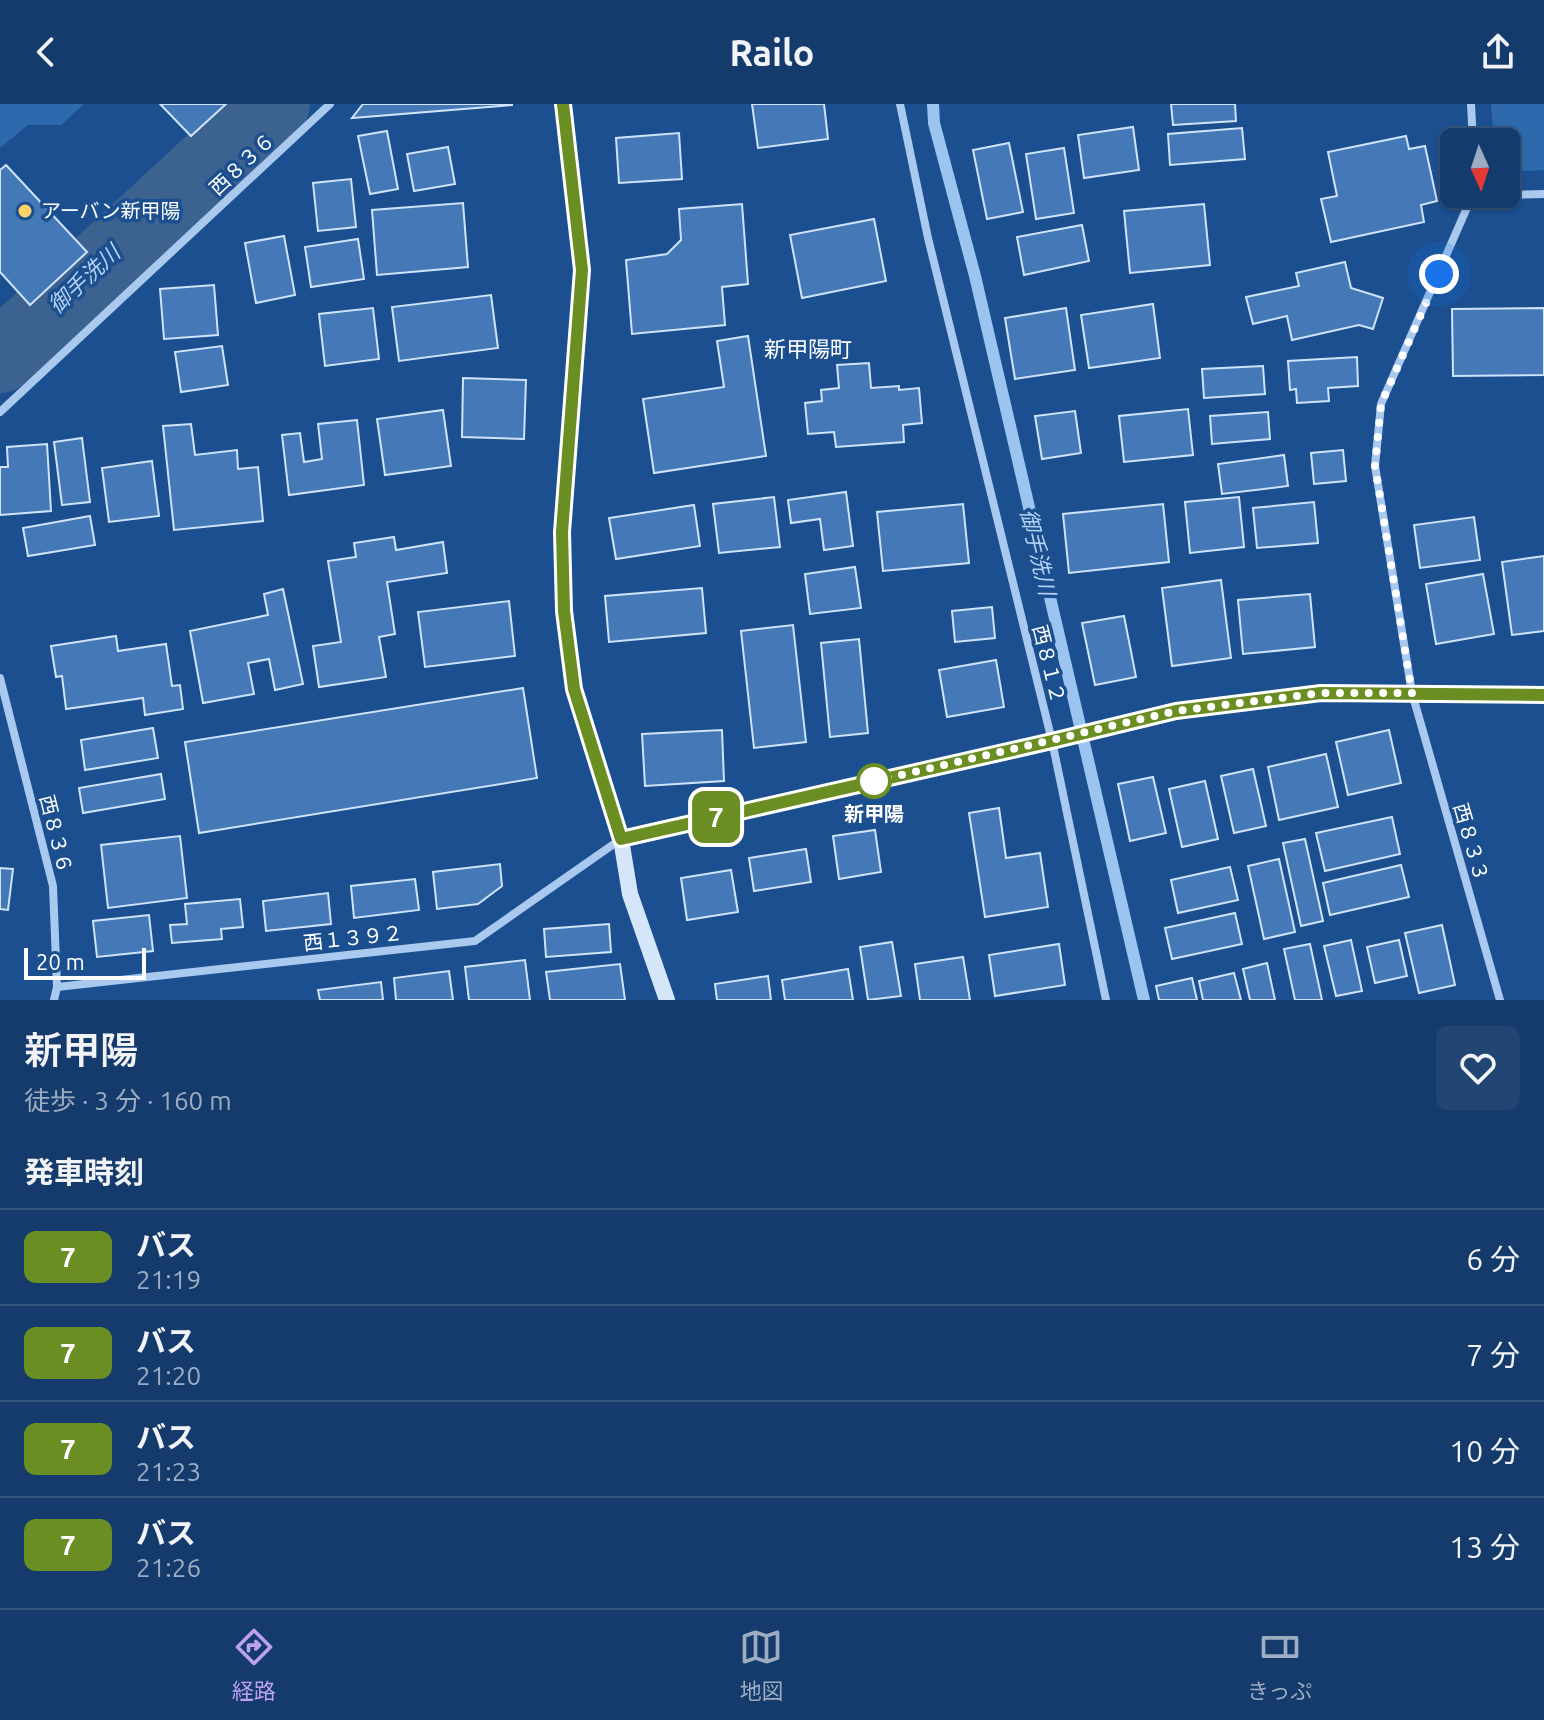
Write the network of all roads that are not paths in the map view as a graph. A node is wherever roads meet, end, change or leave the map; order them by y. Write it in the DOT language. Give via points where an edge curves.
graph roads {
  1 [pos="330,104"];
  2 [pos="563,104"];
  3 [pos="900,104"];
  4 [pos="1471,104"];
  5 [pos="1472,128"];
  6 [pos="1520,194"];
  7 [pos="1544,194"];
  8 [pos="1467,208"];
  9 [pos="0,412"];
  10 [pos="0,678"];
  11 [pos="1412,693"];
  12 [pos="1544,695"];
  13 [pos="4,712"];
  14 [pos="1052,741"];
  15 [pos="621,839"];
  16 [pos="57,987"];
  17 [pos="54,1000"];
  18 [pos="667,1000"];
  19 [pos="1106,1000"];
  20 [pos="1500,1000"];
  1 -- 9 [label="street, 西８３６"];
  2 -- 15 [label="street" via="582,270 562,532 564,611 574,689"];
  3 -- 14 [label="street, 西８１２"];
  4 -- 5 [label="street"];
  6 -- 7 [label="street"];
  8 -- 11 [label="street, 西８３３" via="1381,404 1375,466"];
  10 -- 13 [label="street, 西８３６"];
  11 -- 12 [label="street"];
  11 -- 14 [label="street" via="1321,693 1176,711"];
  11 -- 20 [label="street, 西８３３"];
  13 -- 16 [label="street, 西８３６" via="53,886"];
  14 -- 15 [label="street"];
  14 -- 19 [label="street, 西８１２"];
  15 -- 16 [label="street, 西１３９２" via="475,941"];
  15 -- 18 [label="street" via="630,894"];
  16 -- 17 [label="street, 西８３６"];
}
